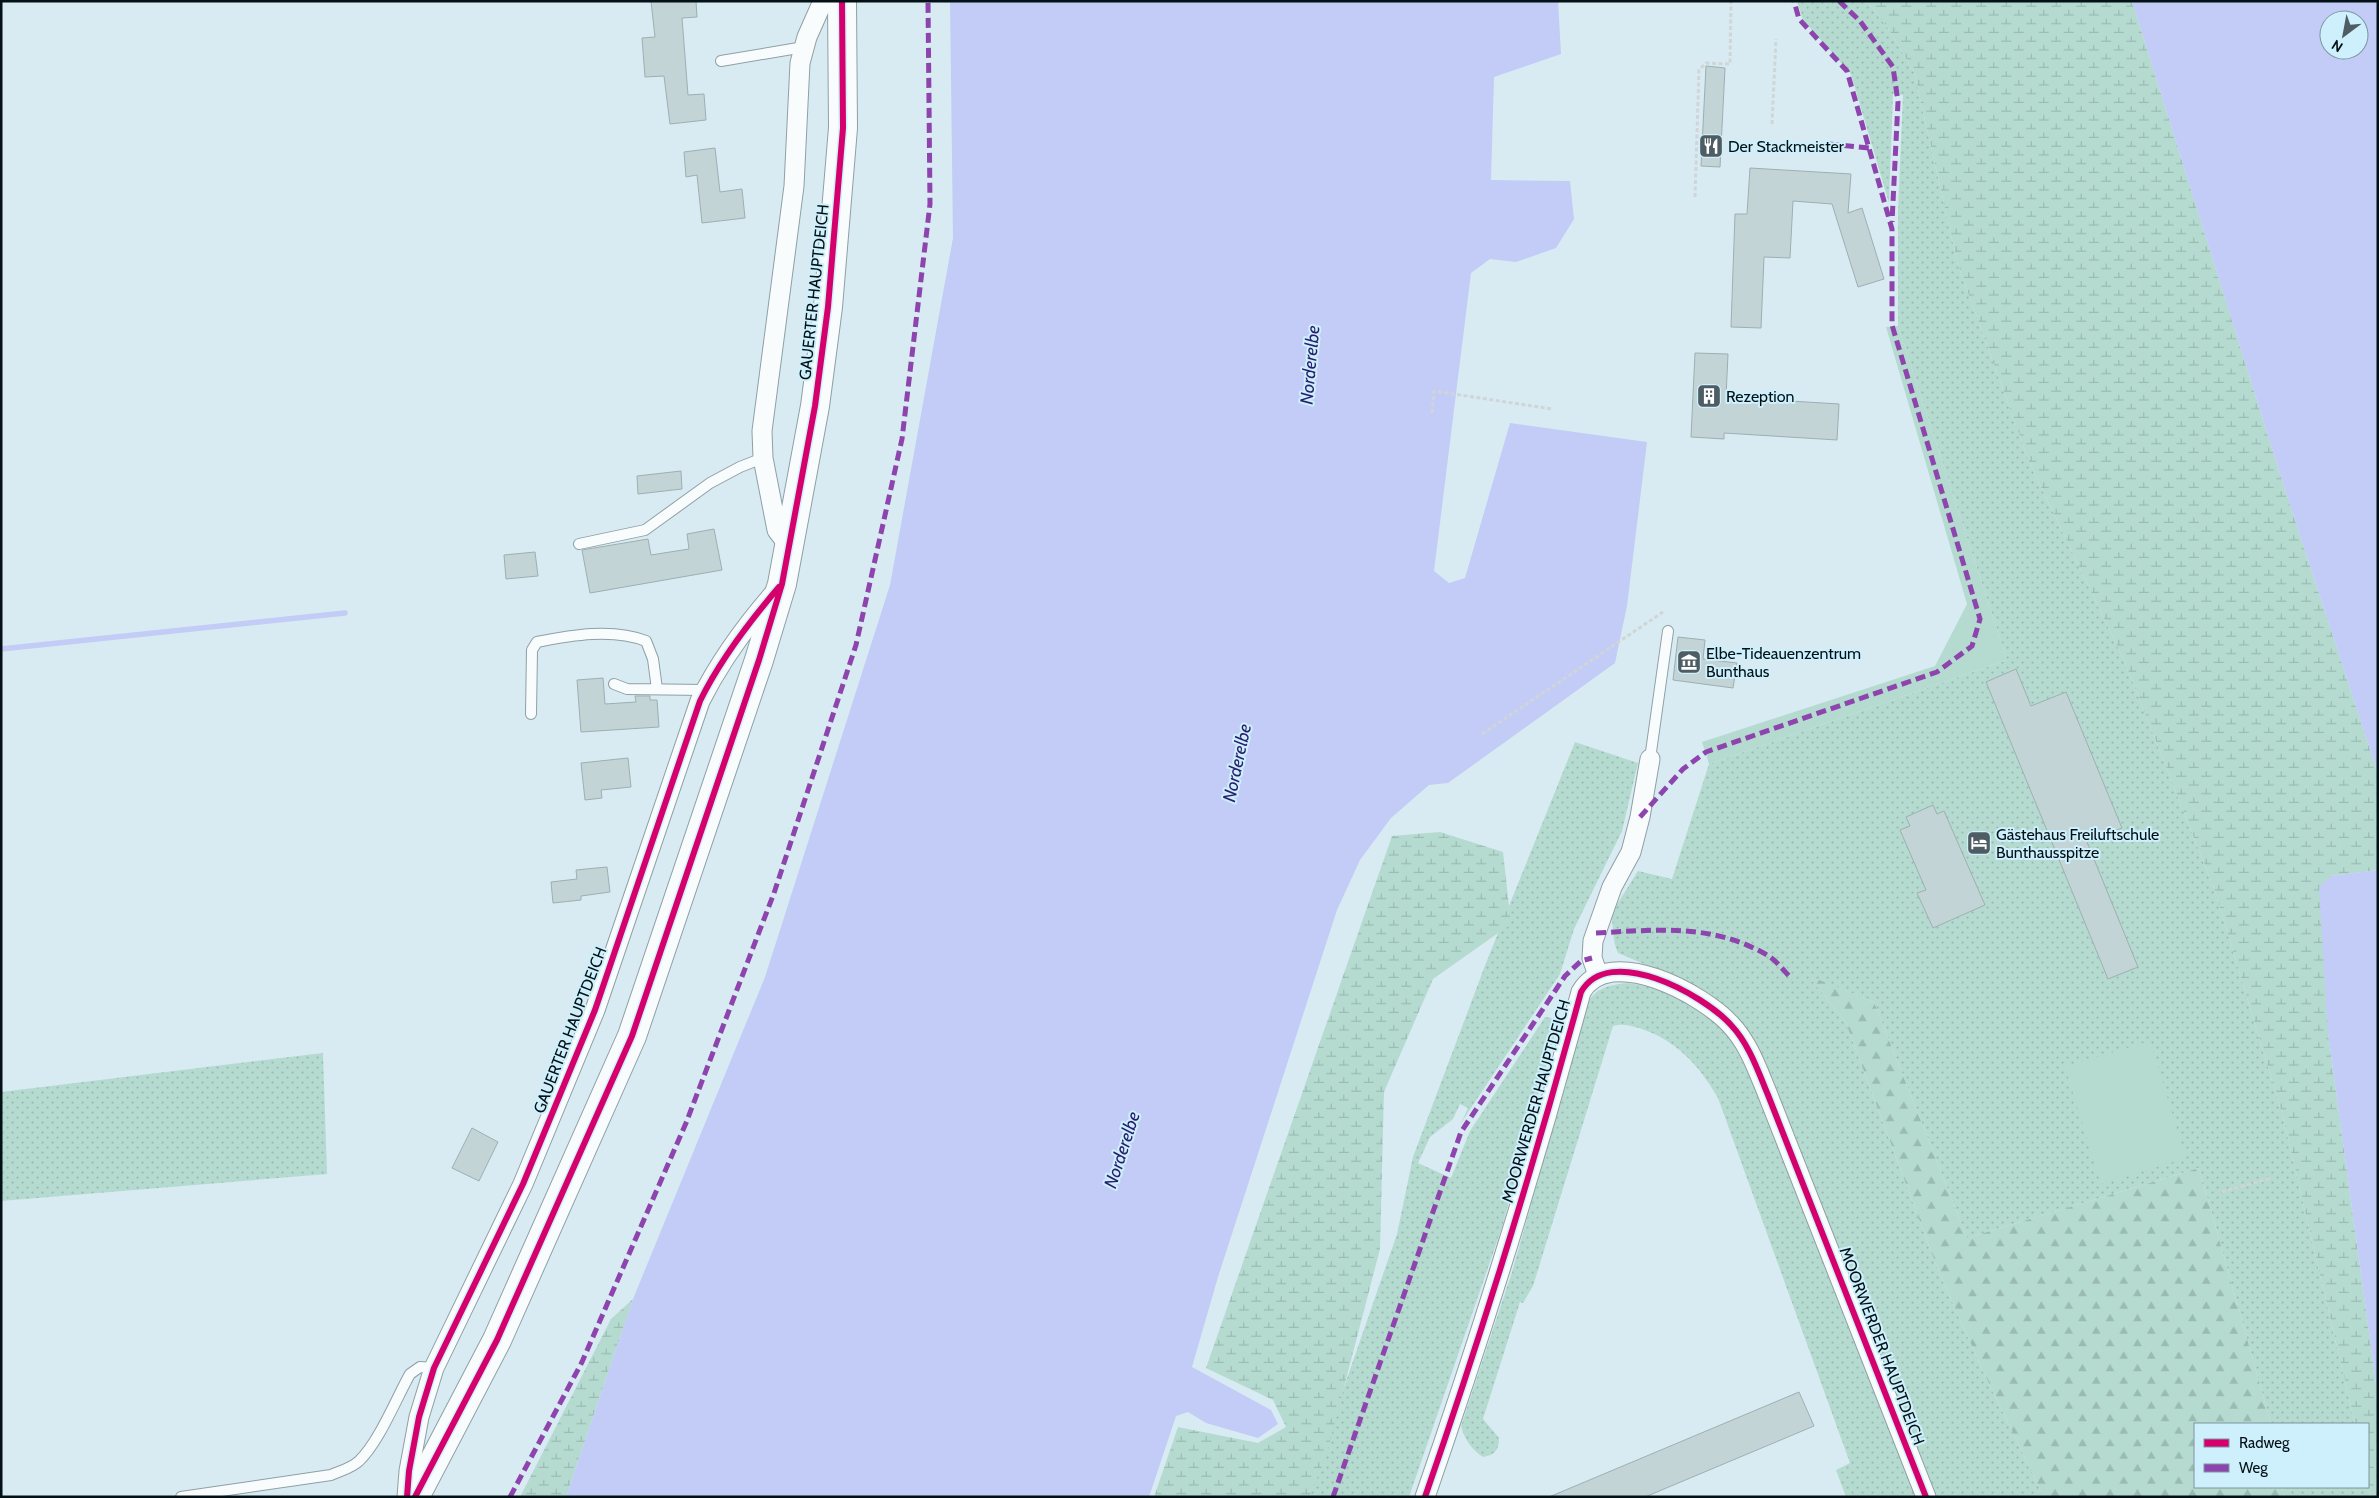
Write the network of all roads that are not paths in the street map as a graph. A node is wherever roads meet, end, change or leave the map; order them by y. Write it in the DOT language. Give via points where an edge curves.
graph roads {
  1 [pos="823,1"];
  2 [pos="842,1"];
  3 [pos="804,47"];
  4 [pos="721,61"];
  5 [pos="763,458"];
  6 [pos="579,544"];
  7 [pos="790,547"];
  8 [pos="782,584"];
  9 [pos="1668,632"];
  10 [pos="614,684"];
  11 [pos="657,689"];
  12 [pos="705,690"];
  13 [pos="531,714"];
  14 [pos="1650,759"];
  15 [pos="1598,975"];
  16 [pos="434,1368"];
  17 [pos="181,1497"];
  18 [pos="407,1497"];
  19 [pos="415,1497"];
  20 [pos="1426,1497"];
  21 [pos="1926,1497"];
  1 -- 3 [label="street, GAUERTER HAUPTDEICH"];
  2 -- 7 [label="street, GAUERTER HAUPTDEICH" via="843,128 837,218 815,406"];
  3 -- 4 [label="lane"];
  3 -- 5 [label="street, GAUERTER HAUPTDEICH" via="800,62 794,186 762,431"];
  5 -- 6 [label="lane" via="710,483 645,530"];
  5 -- 7 [label="street, GAUERTER HAUPTDEICH" via="777,530"];
  7 -- 8 [label="street, GAUERTER HAUPTDEICH"];
  8 -- 12 [label="street, GAUERTER HAUPTDEICH" via="757,612"];
  8 -- 19 [label="street, GAUERTER HAUPTDEICH" via="632,1036 497,1340"];
  9 -- 14 [label="lane"];
  10 -- 11 [label="lane"];
  11 -- 12 [label="lane"];
  11 -- 13 [label="lane" via="653,659 646,641 630,634 610,633 537,642 532,650"];
  12 -- 16 [label="street, GAUERTER HAUPTDEICH" via="595,1010 523,1184"];
  14 -- 15 [label="street" via="1631,852 1612,887 1593,942 1592,958"];
  15 -- 20 [label="street, MOORWERDER HAUPTDEICH" via="1586,983 1581,992 1503,1266"];
  15 -- 21 [label="street, MOORWERDER HAUPTDEICH" via="1630,973 1675,985 1707,1003 1740,1036 1768,1095"];
  16 -- 17 [label="lane" via="420,1367 410,1374 372,1446 348,1468 331,1475"];
  16 -- 18 [label="street, GAUERTER HAUPTDEICH" via="419,1417"];
}
